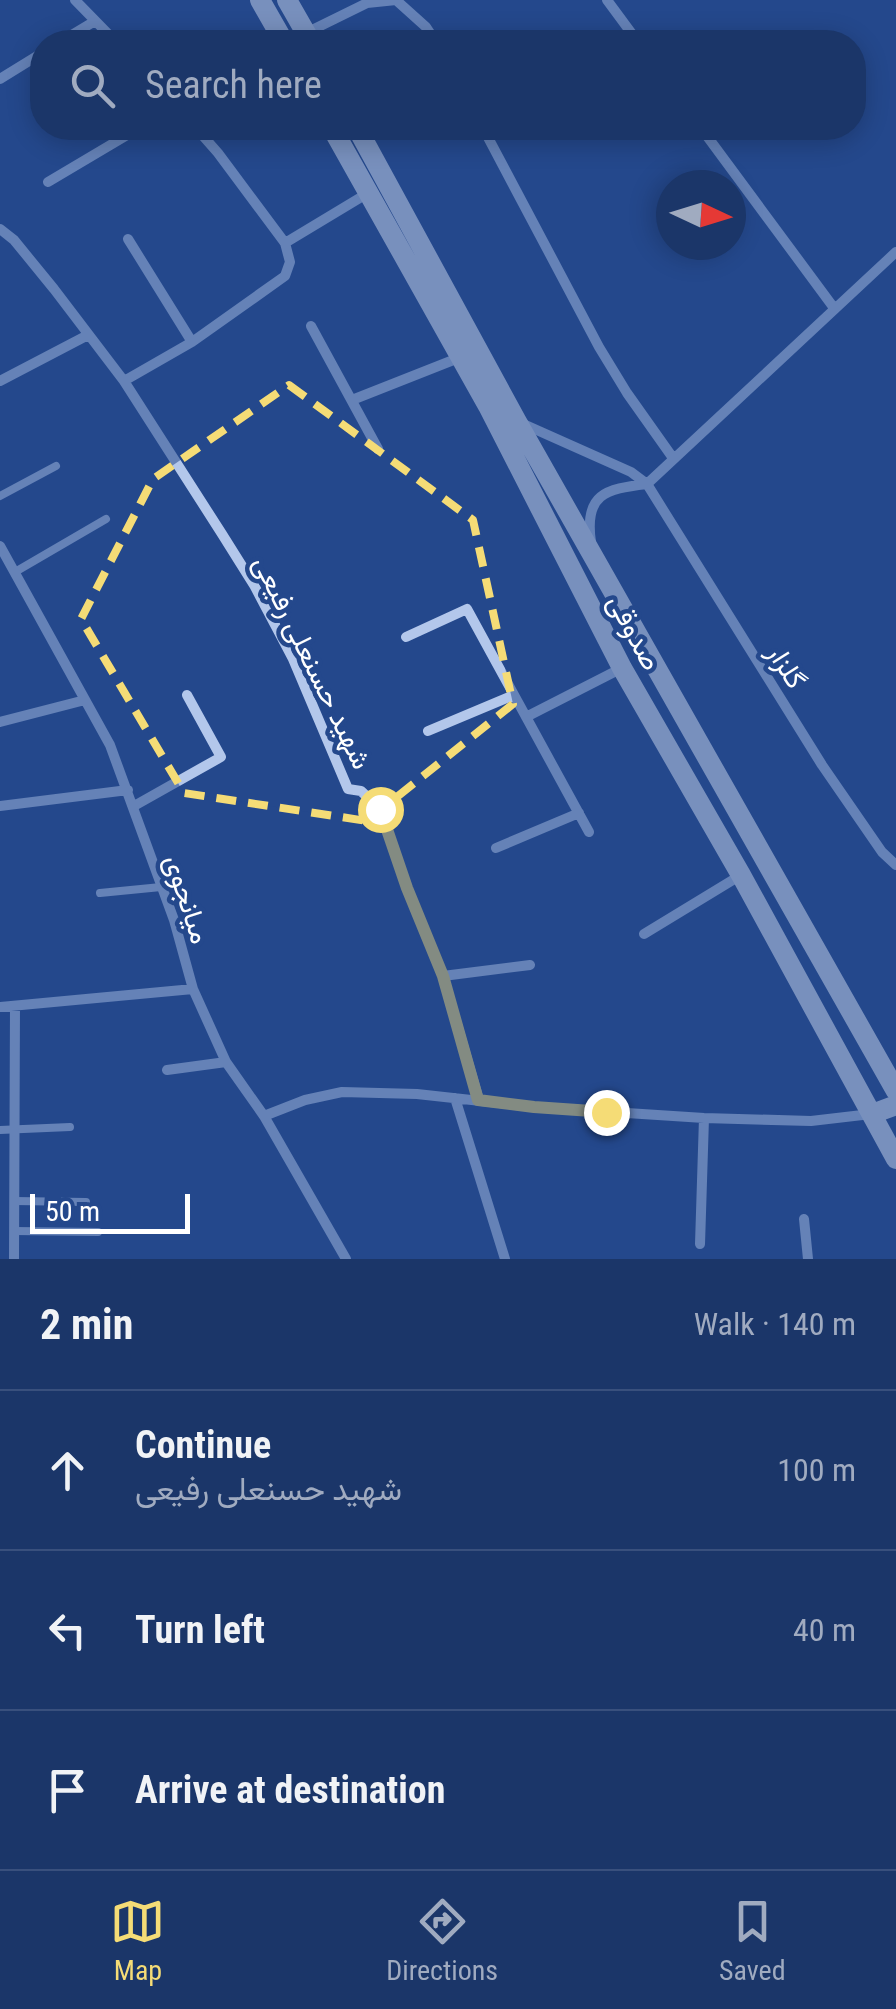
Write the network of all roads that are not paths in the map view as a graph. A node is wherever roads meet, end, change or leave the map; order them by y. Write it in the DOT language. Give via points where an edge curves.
graph roads {
  1 [pos="74,0"];
  2 [pos="260,0"];
  3 [pos="287,0"];
  4 [pos="607,0"];
  5 [pos="95,21"];
  6 [pos="80,30"];
  7 [pos="104,30"];
  8 [pos="277,30"];
  9 [pos="304,30"];
  10 [pos="322,30"];
  11 [pos="428,30"];
  12 [pos="629,30"];
  13 [pos="30,60"];
  14 [pos="0,78"];
  15 [pos="119,140"];
  16 [pos="207,140"];
  17 [pos="339,140"];
  18 [pos="364,140"];
  19 [pos="489,140"];
  20 [pos="710,140"];
  21 [pos="48,182"];
  22 [pos="368,193"];
  23 [pos="0,228"];
  24 [pos="128,239"];
  25 [pos="285,243"];
  26 [pos="896,252"];
  27 [pos="834,308"];
  28 [pos="311,326"];
  29 [pos="88,334"];
  30 [pos="192,342"];
  31 [pos="460,357"];
  32 [pos="0,380"];
  33 [pos="124,381"];
  34 [pos="352,400"];
  35 [pos="516,420"];
  36 [pos="378,448"];
  37 [pos="673,458"];
  38 [pos="56,466"];
  39 [pos="647,484"];
  40 [pos="0,496"];
  41 [pos="106,520"];
  42 [pos="0,546"];
  43 [pos="595,560"];
  44 [pos="15,572"];
  45 [pos="406,637"];
  46 [pos="622,668"];
  47 [pos="187,695"];
  48 [pos="514,695"];
  49 [pos="85,700"];
  50 [pos="526,717"];
  51 [pos="0,722"];
  52 [pos="428,731"];
  53 [pos="128,790"];
  54 [pos="0,806"];
  55 [pos="134,806"];
  56 [pos="579,813"];
  57 [pos="589,832"];
  58 [pos="496,848"];
  59 [pos="896,865"];
  60 [pos="741,874"];
  61 [pos="162,887"];
  62 [pos="100,893"];
  63 [pos="644,934"];
  64 [pos="530,965"];
  65 [pos="443,976"];
  66 [pos="193,990"];
  67 [pos="14,1006"];
  68 [pos="0,1007"];
  69 [pos="226,1062"];
  70 [pos="167,1070"];
  71 [pos="896,1091"];
  72 [pos="455,1098"];
  73 [pos="478,1100"];
  74 [pos="896,1105"];
  75 [pos="872,1114"];
  76 [pos="264,1116"];
  77 [pos="704,1118"];
  78 [pos="70,1127"];
  79 [pos="0,1130"];
  80 [pos="14,1130"];
  81 [pos="895,1152"];
  82 [pos="14,1201"];
  83 [pos="86,1202"];
  84 [pos="804,1219"];
  85 [pos="14,1232"];
  86 [pos="98,1232"];
  87 [pos="700,1244"];
  88 [pos="14,1259"];
  89 [pos="346,1259"];
  90 [pos="505,1259"];
  91 [pos="808,1259"];
  1 -- 5 [label="street"];
  2 -- 8 [label="main road"];
  3 -- 9 [label="main road"];
  4 -- 12 [label="street"];
  5 -- 6 [label="street"];
  5 -- 7 [label="street"];
  10 -- 11 [label="street" via="368,3 396,0"];
  13 -- 14 [label="street"];
  15 -- 21 [label="street"];
  16 -- 25 [label="street"];
  17 -- 22 [label="main road, صدوقی"];
  18 -- 35 [label="main road, صدوقی"];
  19 -- 37 [label="street" via="599,347"];
  20 -- 27 [label="street"];
  22 -- 25 [label="street"];
  22 -- 31 [label="main road, صدوقی"];
  23 -- 29 [label="street, شهید حسنعلی رفیعی"];
  24 -- 30 [label="street"];
  25 -- 30 [label="street" via="285,276"];
  26 -- 27 [label="street"];
  27 -- 37 [label="street"];
  28 -- 34 [label="street"];
  29 -- 32 [label="street"];
  29 -- 33 [label="street, شهید حسنعلی رفیعی"];
  30 -- 33 [label="street"];
  31 -- 34 [label="street"];
  31 -- 46 [label="main road, صدوقی"];
  33 -- 65 [label="street, شهید حسنعلی رفیعی" via="254,586 348,788 380,809"];
  34 -- 36 [label="street"];
  35 -- 39 [label="street"];
  35 -- 43 [label="main road, صدوقی"];
  37 -- 39 [label="street"];
  38 -- 40 [label="lane"];
  39 -- 43 [label="street" via="602,493 592,505"];
  39 -- 59 [label="street, گلزار" via="822,765"];
  41 -- 44 [label="lane"];
  42 -- 44 [label="street, میانجوی"];
  43 -- 71 [label="main road, صدوقی"];
  44 -- 49 [label="street, میانجوی"];
  45 -- 48 [label="street" via="467,609"];
  46 -- 50 [label="street"];
  46 -- 60 [label="main road, صدوقی"];
  47 -- 55 [label="street" via="221,757"];
  48 -- 50 [label="street"];
  48 -- 52 [label="street"];
  49 -- 51 [label="street"];
  49 -- 53 [label="street, میانجوی"];
  50 -- 56 [label="street"];
  53 -- 54 [label="street"];
  53 -- 55 [label="street, میانجوی"];
  55 -- 61 [label="street, میانجوی"];
  56 -- 57 [label="street"];
  56 -- 58 [label="street"];
  60 -- 63 [label="street"];
  60 -- 75 [label="main road, صدوقی"];
  61 -- 62 [label="lane"];
  61 -- 66 [label="street, میانجوی"];
  64 -- 65 [label="street"];
  65 -- 73 [label="street, شهید حسنعلی رفیعی"];
  66 -- 67 [label="street"];
  66 -- 69 [label="street, میانجوی"];
  67 -- 68 [label="street"];
  67 -- 80 [label="street"];
  69 -- 70 [label="street"];
  69 -- 76 [label="street, میانجوی"];
  72 -- 73 [label="street"];
  72 -- 76 [label="street" via="342,1092"];
  72 -- 90 [label="street"];
  73 -- 77 [label="street"];
  74 -- 75 [label="main road"];
  75 -- 77 [label="street" via="811,1121"];
  75 -- 81 [label="main road, صدوقی"];
  76 -- 89 [label="street, میانجوی"];
  77 -- 87 [label="street"];
  78 -- 80 [label="lane"];
  79 -- 80 [label="lane"];
  80 -- 82 [label="street"];
  82 -- 83 [label="lane"];
  82 -- 85 [label="street"];
  84 -- 91 [label="street"];
  85 -- 86 [label="lane"];
  85 -- 88 [label="street"];
}
